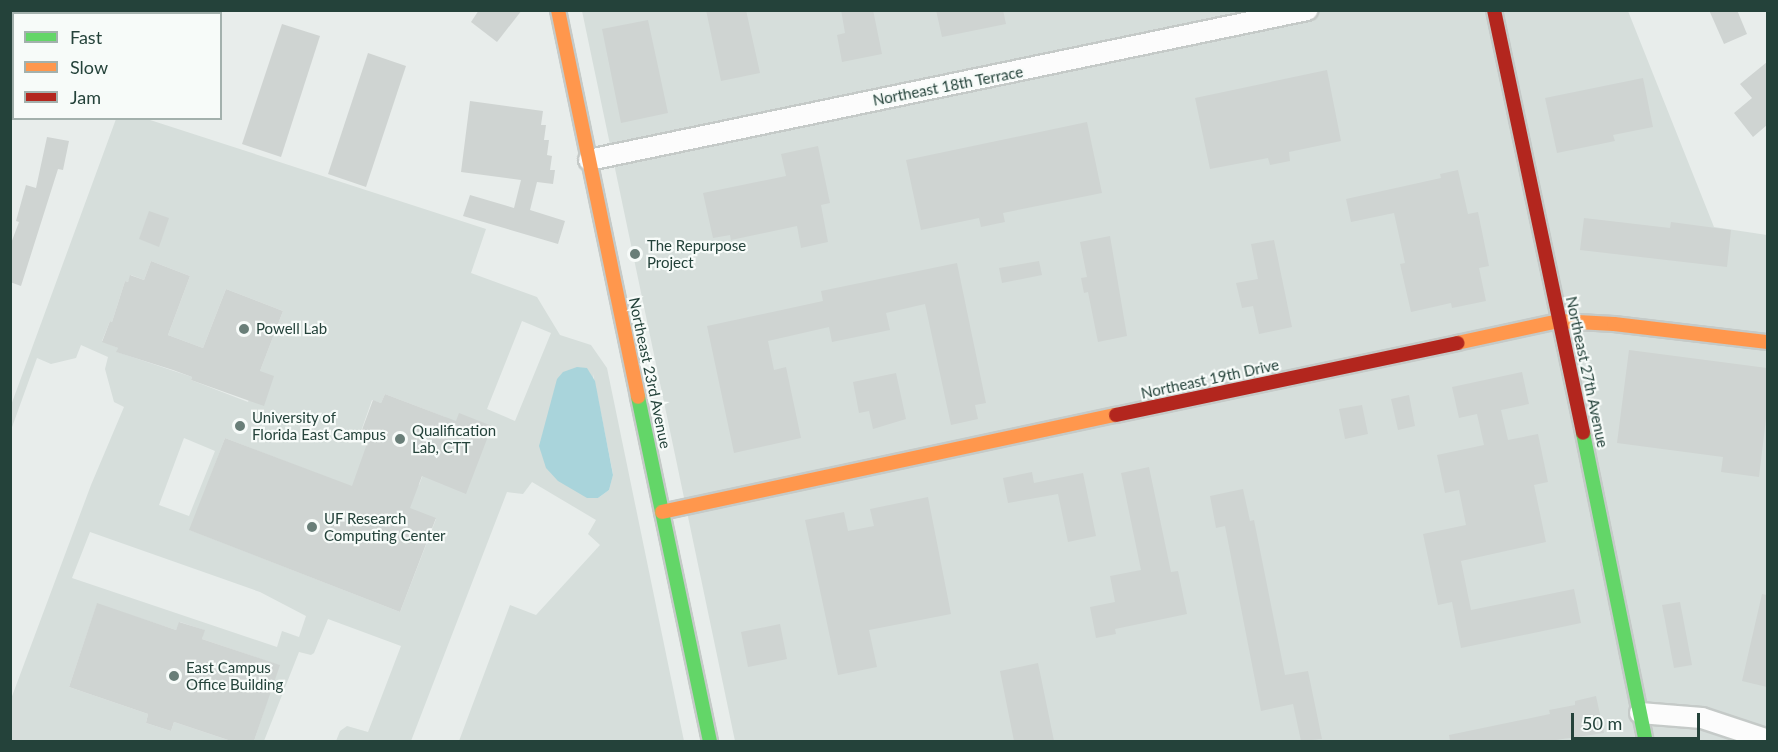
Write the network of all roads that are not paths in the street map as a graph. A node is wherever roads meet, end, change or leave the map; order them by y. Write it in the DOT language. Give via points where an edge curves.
graph roads {
  1 [pos="558,10"];
  2 [pos="1307,10"];
  3 [pos="1494,10"];
  4 [pos="589,160"];
  5 [pos="1559,321"];
  6 [pos="1767,342"];
  7 [pos="662,512"];
  8 [pos="1640,713"];
  9 [pos="1767,740"];
  10 [pos="710,741"];
  11 [pos="1646,741"];
  1 -- 4 [label="street, Northeast 23rd Avenue"];
  2 -- 4 [label="street, Northeast 18th Terrace"];
  3 -- 5 [label="street, Northeast 27th Avenue"];
  4 -- 7 [label="street, Northeast 23rd Avenue"];
  5 -- 6 [label="street, Northeast 19th Drive"];
  5 -- 7 [label="street, Northeast 19th Drive"];
  5 -- 8 [label="street, Northeast 27th Avenue"];
  7 -- 10 [label="street, Northeast 23rd Avenue"];
  8 -- 9 [label="street" via="1702,718"];
  8 -- 11 [label="street, Northeast 27th Avenue"];
}
